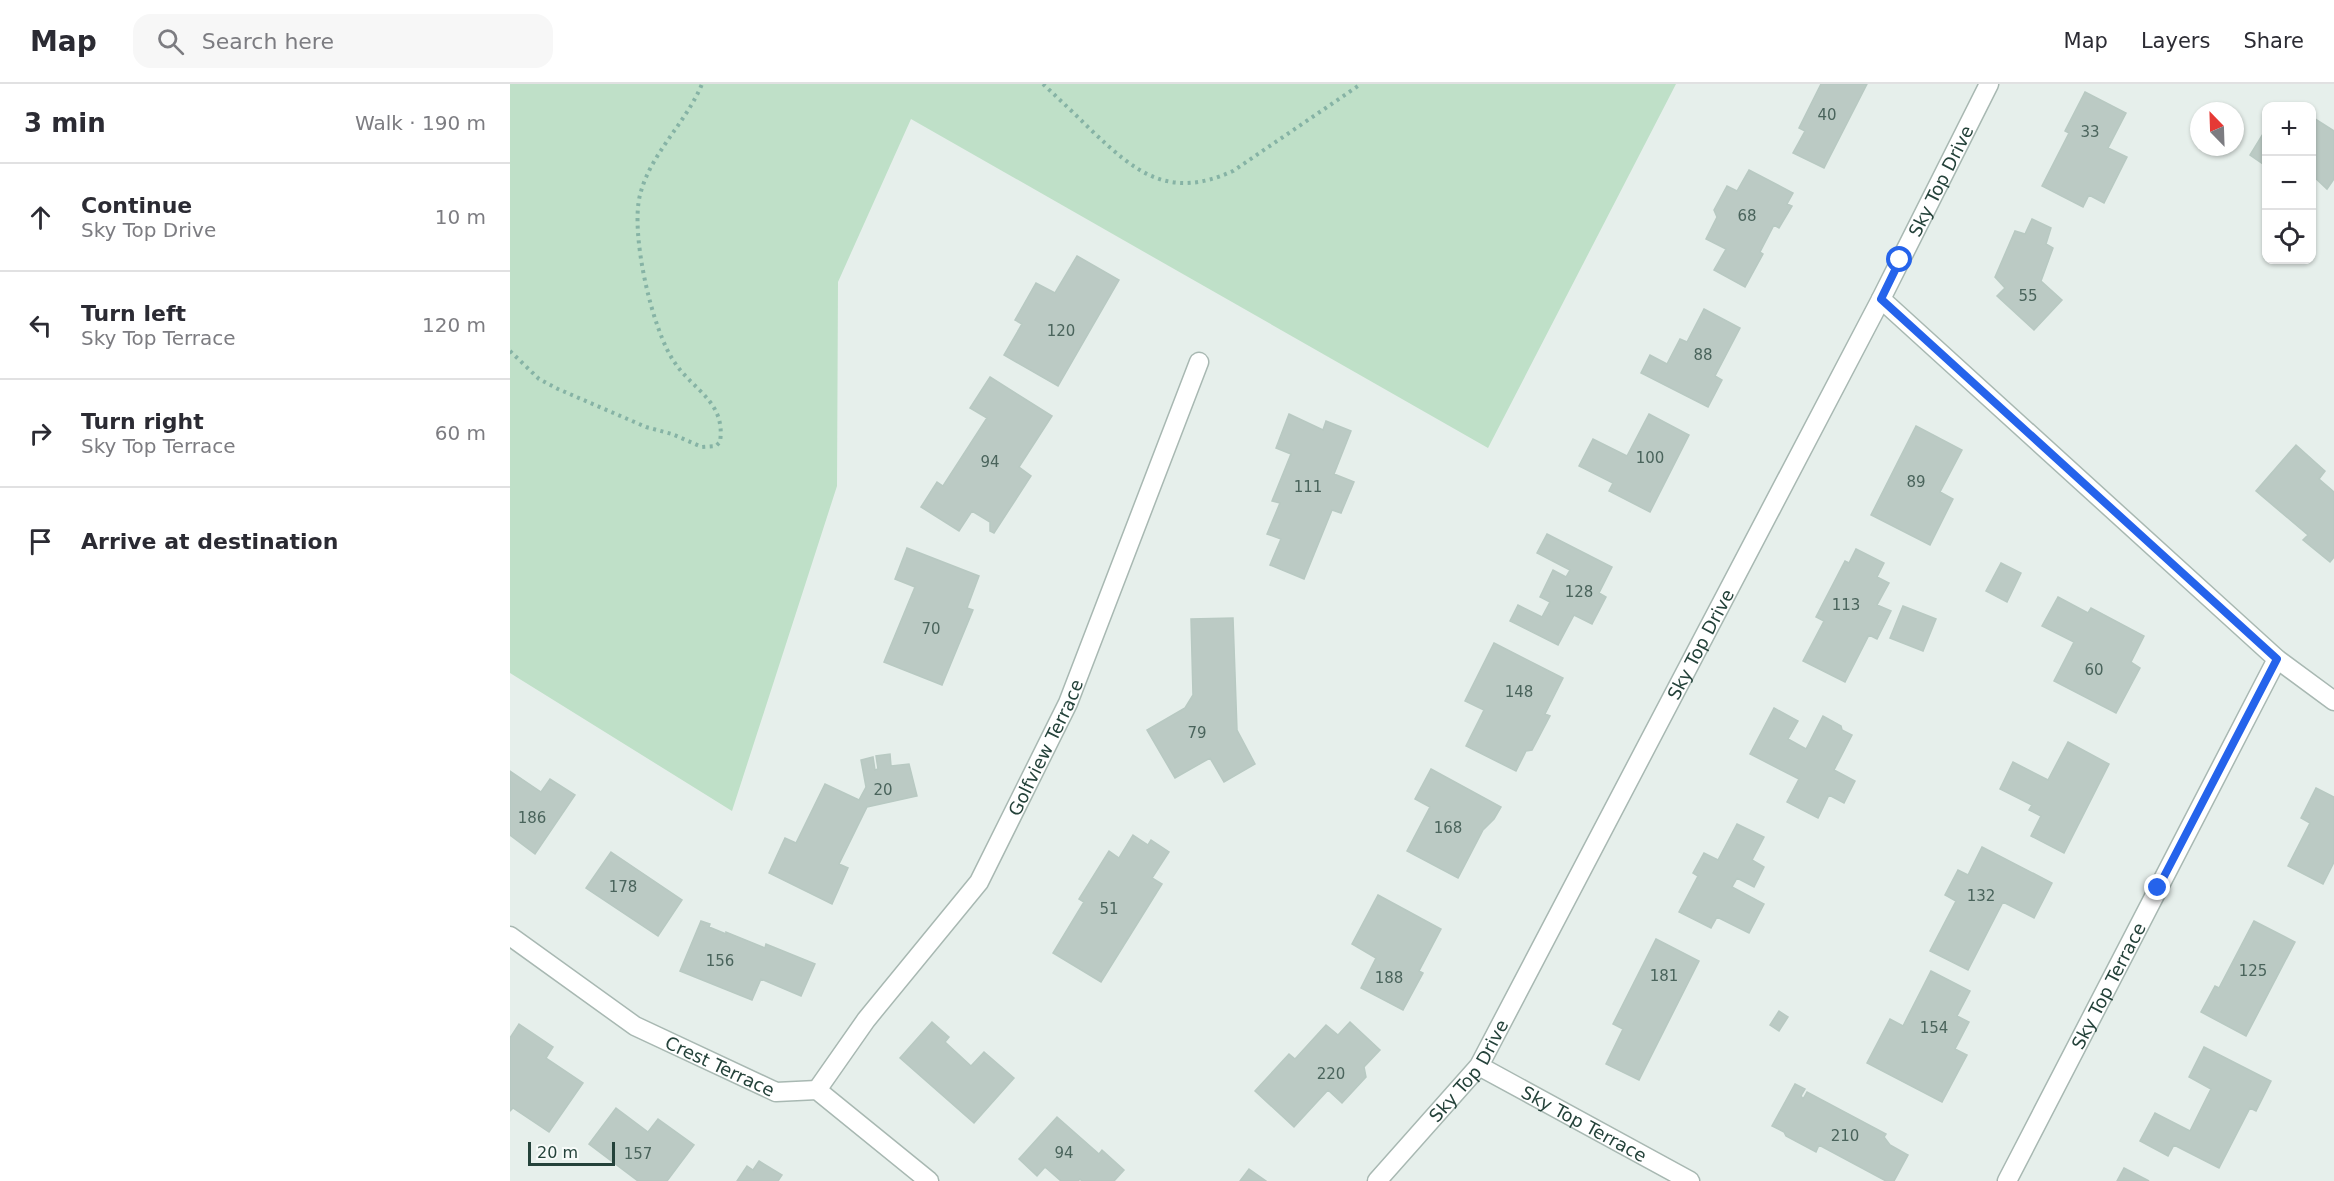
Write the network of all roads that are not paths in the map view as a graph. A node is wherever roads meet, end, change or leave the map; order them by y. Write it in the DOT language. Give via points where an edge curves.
graph roads {
  1 [pos="1989,84"];
  2 [pos="1881,299"];
  3 [pos="1199,362"];
  4 [pos="2277,659"];
  5 [pos="2334,701"];
  6 [pos="510,936"];
  7 [pos="1479,1066"];
  8 [pos="817,1090"];
  9 [pos="929,1181"];
  10 [pos="1377,1181"];
  11 [pos="1690,1181"];
  12 [pos="2007,1181"];
  1 -- 2 [label="street, Sky Top Drive"];
  2 -- 4 [label="street"];
  2 -- 7 [label="street, Sky Top Drive"];
  3 -- 8 [label="street, Golfview Terrace" via="1068,703 979,882 866,1020"];
  4 -- 5 [label="street"];
  4 -- 12 [label="street, Sky Top Terrace"];
  6 -- 8 [label="street, Crest Terrace" via="635,1026 776,1092"];
  7 -- 10 [label="street, Sky Top Drive"];
  7 -- 11 [label="street, Sky Top Terrace"];
  8 -- 9 [label="street"];
}
